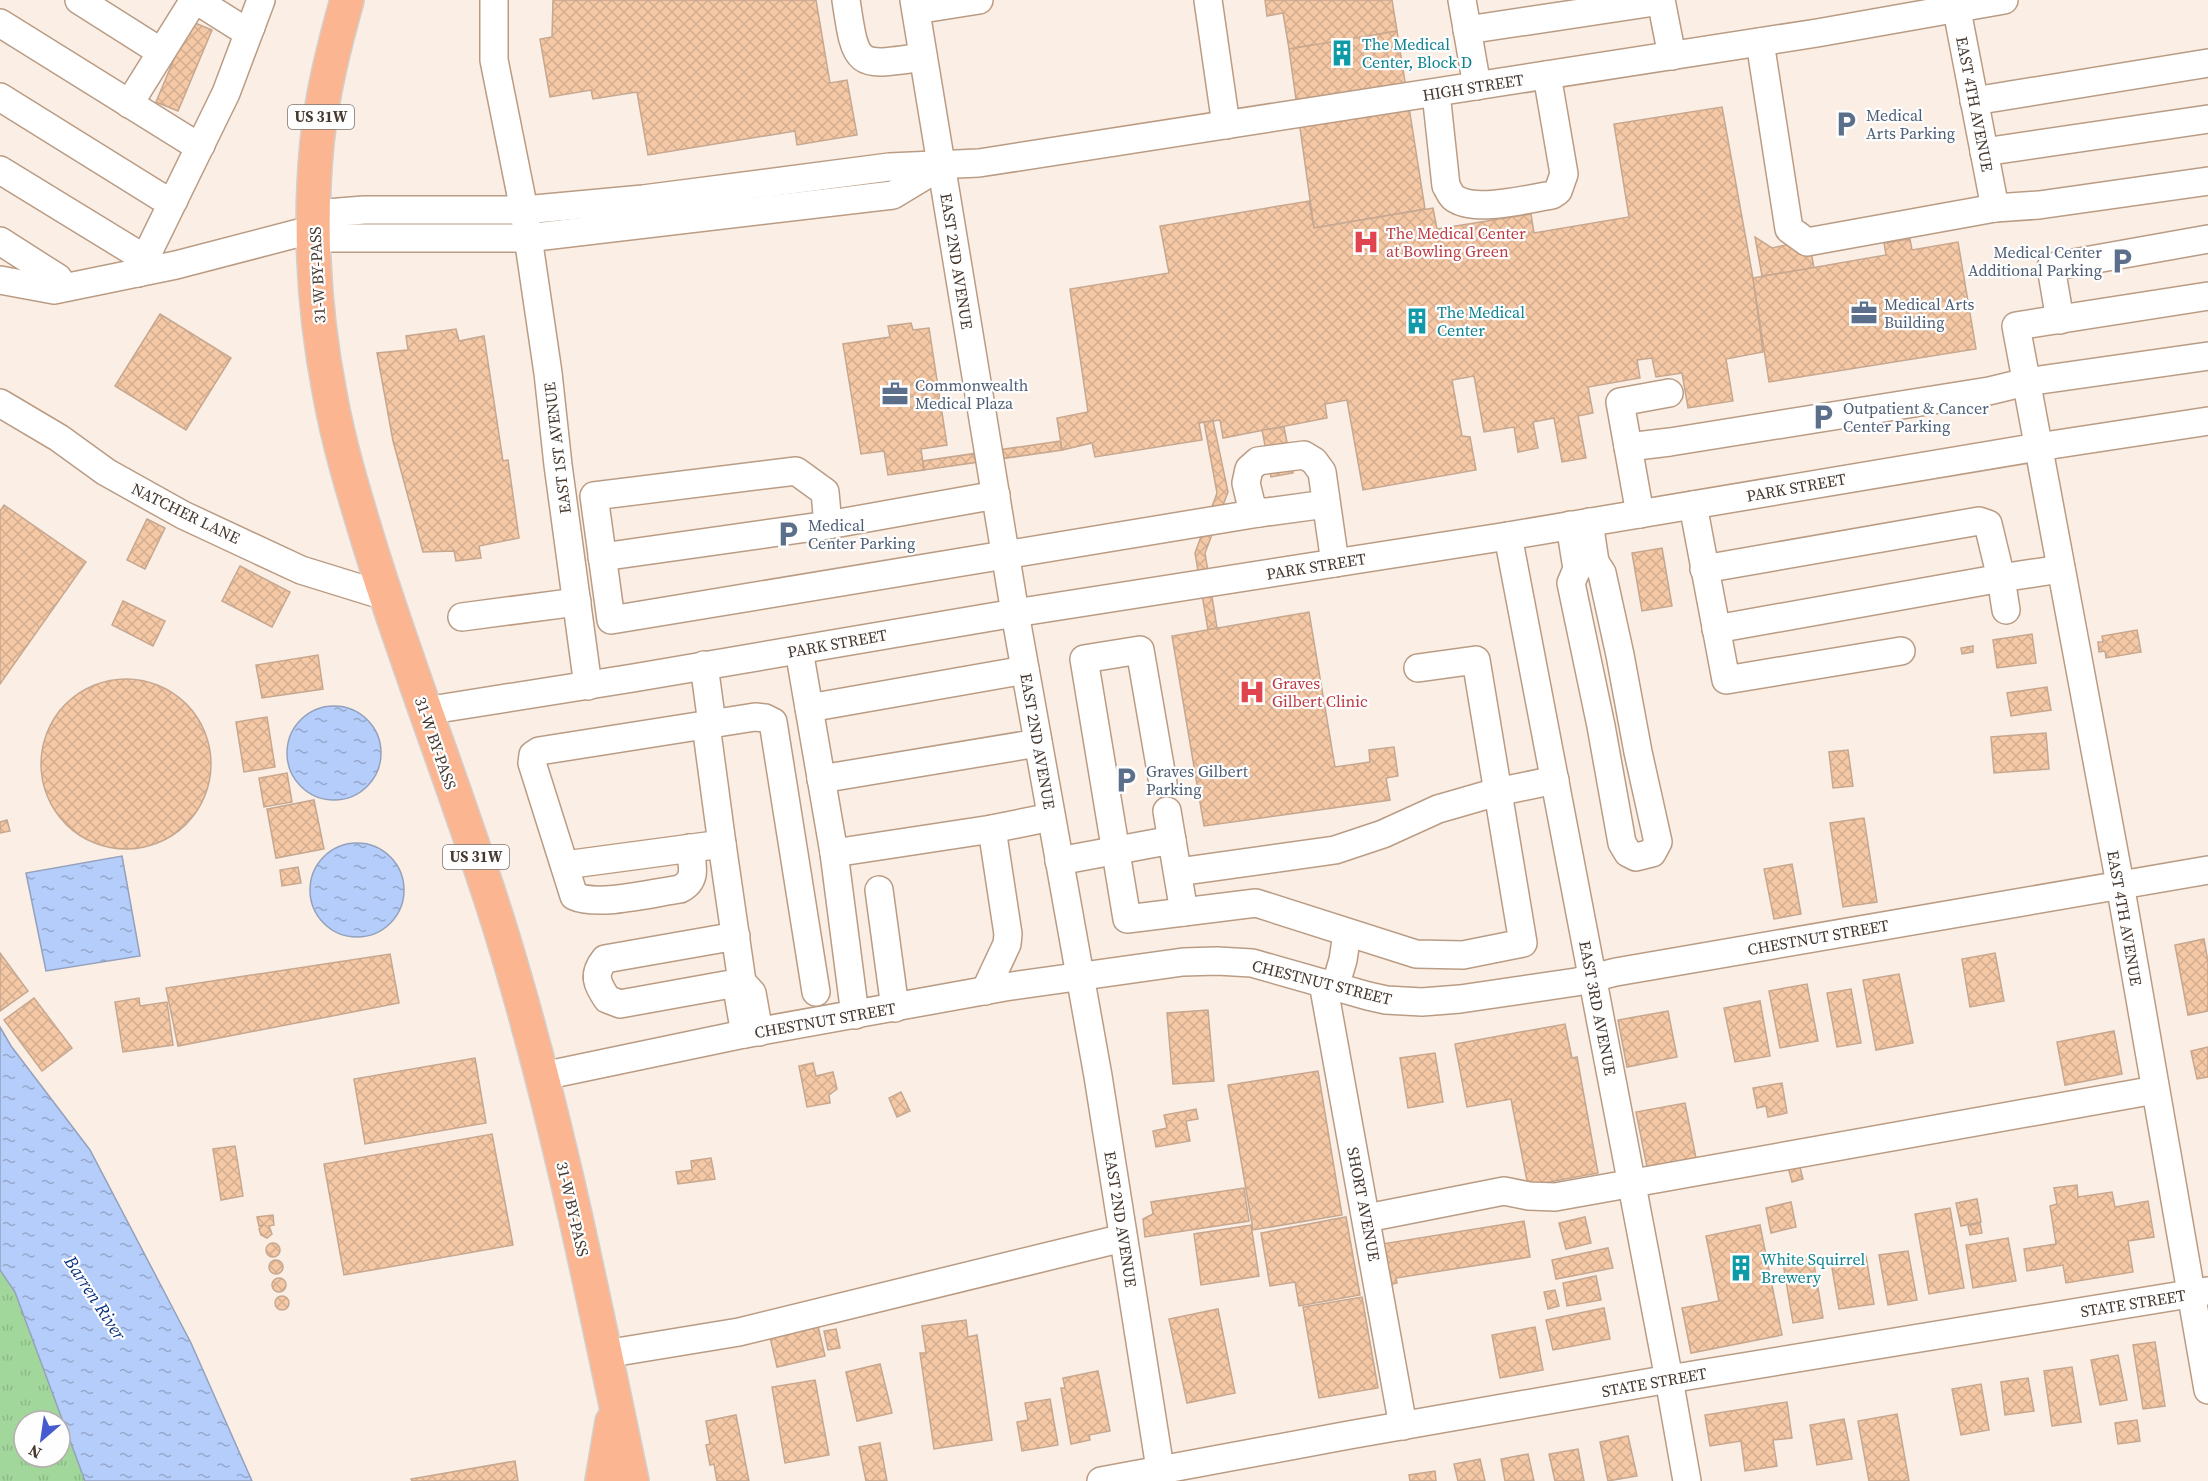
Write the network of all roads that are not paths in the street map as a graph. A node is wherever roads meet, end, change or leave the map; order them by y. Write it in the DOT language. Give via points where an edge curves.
graph roads {
  1 [pos="5,0"];
  2 [pos="79,0"];
  3 [pos="195,0"];
  4 [pos="261,0"];
  5 [pos="347,0"];
  6 [pos="494,0"];
  7 [pos="846,0"];
  8 [pos="973,0"];
  9 [pos="1208,0"];
  10 [pos="1462,0"];
  11 [pos="1661,0"];
  12 [pos="2004,0"];
  13 [pos="1956,4"];
  14 [pos="915,5"];
  15 [pos="0,8"];
  16 [pos="0,23"];
  17 [pos="251,27"];
  18 [pos="1467,30"];
  19 [pos="1760,42"];
  20 [pos="161,52"];
  21 [pos="1672,56"];
  22 [pos="923,57"];
  23 [pos="2208,63"];
  24 [pos="1547,75"];
  25 [pos="1477,86"];
  26 [pos="1436,93"];
  27 [pos="0,97"];
  28 [pos="1974,101"];
  29 [pos="129,104"];
  30 [pos="2208,119"];
  31 [pos="1226,125"];
  32 [pos="201,145"];
  33 [pos="1984,152"];
  34 [pos="941,166"];
  35 [pos="0,170"];
  36 [pos="2208,181"];
  37 [pos="174,200"];
  38 [pos="1995,208"];
  39 [pos="524,210"];
  40 [pos="314,227"];
  41 [pos="527,238"];
  42 [pos="2208,239"];
  43 [pos="0,241"];
  44 [pos="142,263"];
  45 [pos="0,280"];
  46 [pos="64,287"];
  47 [pos="2208,296"];
  48 [pos="2060,320"];
  49 [pos="2208,356"];
  50 [pos="2026,382"];
  51 [pos="1669,393"];
  52 [pos="0,403"];
  53 [pos="2208,421"];
  54 [pos="1628,447"];
  55 [pos="2038,447"];
  56 [pos="996,495"];
  57 [pos="1326,504"];
  58 [pos="1693,505"];
  59 [pos="1259,513"];
  60 [pos="1640,514"];
  61 [pos="1580,524"];
  62 [pos="828,525"];
  63 [pos="1508,536"];
  64 [pos="1006,555"];
  65 [pos="602,557"];
  66 [pos="1335,563"];
  67 [pos="1704,569"];
  68 [pos="2061,569"];
  69 [pos="2001,578"];
  70 [pos="385,596"];
  71 [pos="576,602"];
  72 [pos="2007,610"];
  73 [pos="1015,613"];
  74 [pos="462,617"];
  75 [pos="1716,629"];
  76 [pos="799,650"];
  77 [pos="1901,651"];
  78 [pos="696,667"];
  79 [pos="1418,668"];
  80 [pos="1025,670"];
  81 [pos="588,686"];
  82 [pos="809,708"];
  83 [pos="425,711"];
  84 [pos="705,725"];
  85 [pos="1038,743"];
  86 [pos="821,779"];
  87 [pos="1555,780"];
  88 [pos="1163,783"];
  89 [pos="1497,792"];
  90 [pos="1167,811"];
  91 [pos="1051,817"];
  92 [pos="992,829"];
  93 [pos="1172,840"];
  94 [pos="722,844"];
  95 [pos="690,848"];
  96 [pos="1115,851"];
  97 [pos="834,853"];
  98 [pos="1059,861"];
  99 [pos="565,865"];
  100 [pos="2208,870"];
  101 [pos="1178,872"];
  102 [pos="2120,884"];
  103 [pos="879,890"];
  104 [pos="1184,912"];
  105 [pos="1347,933"];
  106 [pos="735,936"];
  107 [pos="1079,977"];
  108 [pos="1592,978"];
  109 [pos="742,982"];
  110 [pos="1329,985"];
  111 [pos="985,991"];
  112 [pos="816,992"];
  113 [pos="894,1008"];
  114 [pos="855,1015"];
  115 [pos="752,1033"];
  116 [pos="543,1076"];
  117 [pos="2155,1090"];
  118 [pos="1631,1182"];
  119 [pos="1367,1218"];
  120 [pos="1123,1238"];
  121 [pos="2199,1292"];
  122 [pos="605,1354"];
  123 [pos="1670,1379"];
  124 [pos="2208,1390"];
  125 [pos="615,1403"];
  126 [pos="1403,1426"];
  127 [pos="1161,1475"];
  128 [pos="603,1481"];
  129 [pos="632,1481"];
  130 [pos="1101,1481"];
  131 [pos="1686,1481"];
  1 -- 15 [label="street"];
  2 -- 20 [label="street"];
  3 -- 17 [label="street" via="242,29"];
  3 -- 20 [label="street"];
  4 -- 17 [label="street"];
  5 -- 40 [label="main road, 31-W BY-PASS / US 31W" via="327,79 317,141"];
  6 -- 39 [label="street, EAST 1ST AVENUE" via="494,60"];
  7 -- 22 [label="street" via="852,39 857,53 865,60 878,64"];
  8 -- 14 [label="street"];
  9 -- 31 [label="street"];
  10 -- 18 [label="street"];
  11 -- 18 [label="street"];
  11 -- 21 [label="street"];
  12 -- 13 [label="street, HIGH STREET"];
  13 -- 19 [label="street, HIGH STREET"];
  13 -- 28 [label="street, EAST 4TH AVENUE"];
  14 -- 22 [label="street, EAST 2ND AVENUE"];
  16 -- 29 [label="street"];
  17 -- 32 [label="street"];
  18 -- 25 [label="street"];
  19 -- 21 [label="street, HIGH STREET"];
  19 -- 38 [label="street" via="1789,229 1798,236 1808,242"];
  20 -- 29 [label="street"];
  21 -- 24 [label="street, HIGH STREET"];
  22 -- 34 [label="street, EAST 2ND AVENUE"];
  23 -- 28 [label="street"];
  24 -- 25 [label="street, HIGH STREET"];
  24 -- 26 [label="street" via="1564,174 1558,191 1552,195 1477,205 1452,197 1446,186"];
  25 -- 26 [label="street, HIGH STREET"];
  26 -- 31 [label="street, HIGH STREET"];
  27 -- 37 [label="street" via="159,195"];
  28 -- 33 [label="street, EAST 4TH AVENUE"];
  29 -- 32 [label="street"];
  30 -- 33 [label="street"];
  31 -- 34 [label="street, HIGH STREET" via="979,164"];
  32 -- 37 [label="street"];
  33 -- 38 [label="street, EAST 4TH AVENUE"];
  34 -- 39 [label="street, HIGH STREET" via="889,167"];
  34 -- 41 [label="street" via="893,195"];
  34 -- 56 [label="street, EAST 2ND AVENUE" via="949,275"];
  35 -- 44 [label="street" via="134,252"];
  36 -- 38 [label="street"];
  37 -- 44 [label="street"];
  39 -- 40 [label="street, HIGH STREET" via="364,210"];
  39 -- 41 [label="street, EAST 1ST AVENUE"];
  40 -- 41 [label="street"];
  40 -- 44 [label="street"];
  40 -- 70 [label="main road, 31-W BY-PASS / US 31W" via="319,321 330,395 348,477"];
  41 -- 71 [label="street, EAST 1ST AVENUE"];
  42 -- 48 [label="street" via="2051,267"];
  43 -- 46 [label="street" via="58,278"];
  44 -- 46 [label="street"];
  45 -- 46 [label="street" via="54,290"];
  47 -- 48 [label="street"];
  48 -- 50 [label="street, EAST 4TH AVENUE" via="2016,326"];
  49 -- 50 [label="street"];
  50 -- 54 [label="street"];
  50 -- 55 [label="street, EAST 4TH AVENUE"];
  51 -- 54 [label="street" via="1620,402"];
  52 -- 70 [label="street, NATCHER LANE" via="106,472 183,515 301,570"];
  53 -- 55 [label="street, PARK STREET"];
  54 -- 60 [label="street"];
  55 -- 58 [label="street, PARK STREET"];
  55 -- 68 [label="street, EAST 4TH AVENUE"];
  56 -- 62 [label="street"];
  56 -- 64 [label="street, EAST 2ND AVENUE"];
  57 -- 59 [label="street"];
  57 -- 59 [label="street" via="1322,471 1314,460 1304,455 1258,461 1249,469 1246,483 1251,504"];
  57 -- 66 [label="street"];
  58 -- 60 [label="street, PARK STREET"];
  58 -- 67 [label="street"];
  59 -- 64 [label="street"];
  60 -- 61 [label="street, PARK STREET"];
  61 -- 61 [label="street" via="1577,568 1571,583 1622,843 1636,857 1652,853 1658,842 1602,573"];
  61 -- 63 [label="street, PARK STREET"];
  62 -- 65 [label="street"];
  62 -- 65 [label="street" via="825,492 796,471 594,496"];
  63 -- 66 [label="street, PARK STREET"];
  63 -- 87 [label="street, EAST 3RD AVENUE"];
  64 -- 65 [label="street" via="611,620"];
  64 -- 73 [label="street, EAST 2ND AVENUE"];
  66 -- 73 [label="street, PARK STREET"];
  67 -- 69 [label="street" via="1979,521 1988,524"];
  67 -- 75 [label="street"];
  68 -- 69 [label="street"];
  68 -- 102 [label="street, EAST 4TH AVENUE"];
  69 -- 72 [label="street"];
  69 -- 75 [label="street"];
  70 -- 83 [label="main road, 31-W BY-PASS / US 31W"];
  71 -- 74 [label="street"];
  71 -- 81 [label="street, EAST 1ST AVENUE"];
  73 -- 76 [label="street, PARK STREET"];
  73 -- 80 [label="street, EAST 2ND AVENUE"];
  75 -- 77 [label="street" via="1726,680"];
  76 -- 78 [label="street, PARK STREET"];
  76 -- 82 [label="street"];
  78 -- 81 [label="street, PARK STREET"];
  78 -- 84 [label="street"];
  79 -- 89 [label="street" via="1476,660"];
  80 -- 82 [label="street"];
  80 -- 85 [label="street, EAST 2ND AVENUE"];
  81 -- 83 [label="street, PARK STREET"];
  82 -- 86 [label="street"];
  83 -- 116 [label="main road, 31-W BY-PASS / US 31W" via="500,926"];
  84 -- 94 [label="street"];
  84 -- 99 [label="street" via="533,755 532,763"];
  84 -- 112 [label="street" via="755,717 773,722"];
  85 -- 86 [label="street"];
  85 -- 91 [label="street, EAST 2ND AVENUE"];
  86 -- 97 [label="street"];
  87 -- 89 [label="street"];
  87 -- 108 [label="street, EAST 3RD AVENUE"];
  88 -- 96 [label="street" via="1140,650 1084,659"];
  89 -- 101 [label="street" via="1438,809 1335,850"];
  89 -- 105 [label="street" via="1523,943 1464,955 1416,954"];
  90 -- 93 [label="street"];
  91 -- 92 [label="street"];
  91 -- 98 [label="street, EAST 2ND AVENUE"];
  92 -- 97 [label="street"];
  92 -- 111 [label="street" via="1008,934"];
  93 -- 96 [label="street"];
  93 -- 101 [label="street"];
  94 -- 95 [label="street"];
  94 -- 106 [label="street"];
  95 -- 99 [label="street"];
  95 -- 99 [label="street" via="693,876 680,889 584,900 574,896"];
  96 -- 98 [label="street"];
  96 -- 104 [label="street" via="1126,919"];
  97 -- 114 [label="street"];
  98 -- 107 [label="street, EAST 2ND AVENUE"];
  100 -- 102 [label="street, CHESTNUT STREET"];
  101 -- 104 [label="street"];
  102 -- 108 [label="street, CHESTNUT STREET"];
  102 -- 117 [label="street, EAST 4TH AVENUE"];
  103 -- 113 [label="street"];
  104 -- 105 [label="street" via="1256,903"];
  105 -- 110 [label="street" via="1343,960"];
  106 -- 109 [label="street"];
  106 -- 109 [label="street" via="605,959 596,976 607,999 620,1004"];
  107 -- 110 [label="street, CHESTNUT STREET" via="1183,962 1235,961"];
  107 -- 111 [label="street, CHESTNUT STREET"];
  107 -- 120 [label="street, EAST 2ND AVENUE"];
  108 -- 110 [label="street, CHESTNUT STREET" via="1422,1002 1386,1000"];
  108 -- 118 [label="street, EAST 3RD AVENUE"];
  109 -- 115 [label="street" via="738,994"];
  110 -- 119 [label="street, SHORT AVENUE"];
  111 -- 113 [label="street, CHESTNUT STREET"];
  113 -- 114 [label="street, CHESTNUT STREET"];
  114 -- 115 [label="street, CHESTNUT STREET"];
  115 -- 116 [label="street, CHESTNUT STREET"];
  116 -- 122 [label="main road, 31-W BY-PASS / US 31W"];
  117 -- 118 [label="street"];
  117 -- 121 [label="street, EAST 4TH AVENUE"];
  118 -- 119 [label="street" via="1555,1197 1504,1191"];
  118 -- 123 [label="street, EAST 3RD AVENUE"];
  119 -- 126 [label="street, SHORT AVENUE"];
  120 -- 122 [label="street" via="739,1332"];
  120 -- 127 [label="street, EAST 2ND AVENUE"];
  121 -- 123 [label="street, STATE STREET"];
  121 -- 124 [label="street, EAST 4TH AVENUE"];
  122 -- 125 [label="main road, 31-W BY-PASS / US 31W"];
  123 -- 126 [label="street, STATE STREET"];
  123 -- 131 [label="street, EAST 3RD AVENUE"];
  125 -- 128 [label="main road"];
  125 -- 129 [label="main road, 31-W BY-PASS / US 31W"];
  126 -- 127 [label="street, STATE STREET"];
  127 -- 130 [label="street, STATE STREET"];
}
